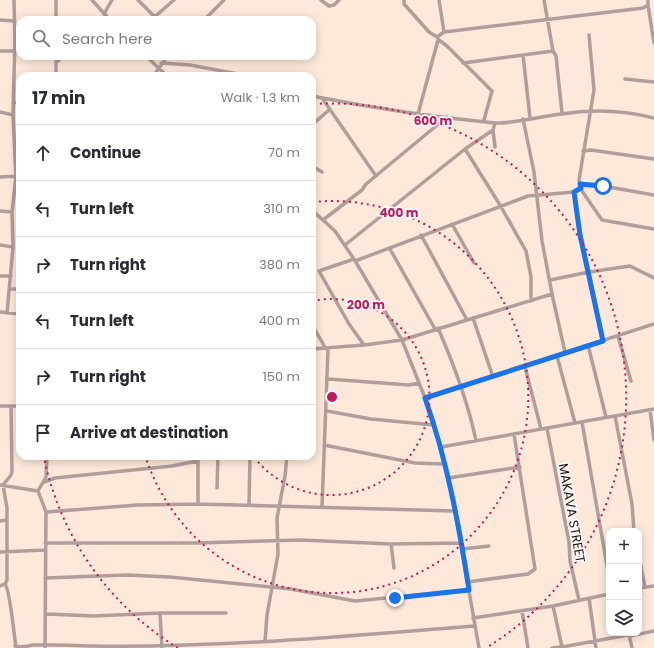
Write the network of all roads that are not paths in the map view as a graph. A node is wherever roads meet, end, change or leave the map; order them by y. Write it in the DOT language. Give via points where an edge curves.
graph roads {
  1 [pos="14,0"];
  2 [pos="56,0"];
  3 [pos="92,0"];
  4 [pos="112,0"];
  5 [pos="138,0"];
  6 [pos="174,0"];
  7 [pos="321,0"];
  8 [pos="339,0"];
  9 [pos="404,0"];
  10 [pos="439,0"];
  11 [pos="544,0"];
  12 [pos="648,0"];
  13 [pos="222,1"];
  14 [pos="648,5"];
  15 [pos="104,14"];
  16 [pos="56,16"];
  17 [pos="155,16"];
  18 [pos="208,16"];
  19 [pos="546,18"];
  20 [pos="0,20"];
  21 [pos="14,21"];
  22 [pos="444,32"];
  23 [pos="589,35"];
  24 [pos="438,38"];
  25 [pos="654,44"];
  26 [pos="0,51"];
  27 [pos="14,51"];
  28 [pos="553,51"];
  29 [pos="523,55"];
  30 [pos="59,60"];
  31 [pos="150,60"];
  32 [pos="164,60"];
  33 [pos="56,62"];
  34 [pos="161,63"];
  35 [pos="463,63"];
  36 [pos="158,68"];
  37 [pos="56,72"];
  38 [pos="156,72"];
  39 [pos="162,72"];
  40 [pos="228,72"];
  41 [pos="625,79"];
  42 [pos="654,82"];
  43 [pos="316,97"];
  44 [pos="322,98"];
  45 [pos="13,103"];
  46 [pos="16,103"];
  47 [pos="329,110"];
  48 [pos="591,111"];
  49 [pos="0,112"];
  50 [pos="562,113"];
  51 [pos="418,114"];
  52 [pos="13,115"];
  53 [pos="447,117"];
  54 [pos="530,118"];
  55 [pos="654,118"];
  56 [pos="523,119"];
  57 [pos="484,120"];
  58 [pos="316,121"];
  59 [pos="495,123"];
  60 [pos="493,130"];
  61 [pos="495,147"];
  62 [pos="465,149"];
  63 [pos="583,151"];
  64 [pos="16,152"];
  65 [pos="654,159"];
  66 [pos="316,168"];
  67 [pos="322,172"];
  68 [pos="16,176"];
  69 [pos="376,176"];
  70 [pos="0,177"];
  71 [pos="580,186"];
  72 [pos="16,188"];
  73 [pos="574,192"];
  74 [pos="537,195"];
  75 [pos="654,195"];
  76 [pos="500,205"];
  77 [pos="0,211"];
  78 [pos="12,212"];
  79 [pos="316,214"];
  80 [pos="323,220"];
  81 [pos="452,224"];
  82 [pos="654,229"];
  83 [pos="421,235"];
  84 [pos="0,245"];
  85 [pos="345,245"];
  86 [pos="13,247"];
  87 [pos="390,249"];
  88 [pos="355,260"];
  89 [pos="474,263"];
  90 [pos="589,272"];
  91 [pos="0,276"];
  92 [pos="11,276"];
  93 [pos="654,278"];
  94 [pos="550,280"];
  95 [pos="10,289"];
  96 [pos="16,289"];
  97 [pos="552,294"];
  98 [pos="531,301"];
  99 [pos="0,312"];
  100 [pos="7,313"];
  101 [pos="16,314"];
  102 [pos="472,318"];
  103 [pos="467,320"];
  104 [pos="654,324"];
  105 [pos="436,328"];
  106 [pos="316,331"];
  107 [pos="618,336"];
  108 [pos="402,340"];
  109 [pos="603,341"];
  110 [pos="364,345"];
  111 [pos="588,345"];
  112 [pos="327,349"];
  113 [pos="316,350"];
  114 [pos="565,352"];
  115 [pos="557,356"];
  116 [pos="525,367"];
  117 [pos="493,377"];
  118 [pos="328,379"];
  119 [pos="631,381"];
  120 [pos="419,383"];
  121 [pos="461,387"];
  122 [pos="425,398"];
  123 [pos="0,406"];
  124 [pos="11,406"];
  125 [pos="16,406"];
  126 [pos="652,410"];
  127 [pos="327,411"];
  128 [pos="615,416"];
  129 [pos="606,417"];
  130 [pos="582,422"];
  131 [pos="575,423"];
  132 [pos="434,425"];
  133 [pos="547,428"];
  134 [pos="541,429"];
  135 [pos="514,434"];
  136 [pos="654,440"];
  137 [pos="476,441"];
  138 [pos="324,445"];
  139 [pos="441,448"];
  140 [pos="47,460"];
  141 [pos="218,460"];
  142 [pos="250,460"];
  143 [pos="287,460"];
  144 [pos="198,461"];
  145 [pos="444,464"];
  146 [pos="520,467"];
  147 [pos="448,478"];
  148 [pos="44,482"];
  149 [pos="1,485"];
  150 [pos="218,488"];
  151 [pos="38,491"];
  152 [pos="198,504"];
  153 [pos="249,505"];
  154 [pos="279,505"];
  155 [pos="322,507"];
  156 [pos="455,511"];
  157 [pos="46,512"];
  158 [pos="0,520"];
  159 [pos="7,520"];
  160 [pos="634,528"];
  161 [pos="278,541"];
  162 [pos="45,543"];
  163 [pos="460,543"];
  164 [pos="391,544"];
  165 [pos="489,546"];
  166 [pos="462,549"];
  167 [pos="45,550"];
  168 [pos="7,551"];
  169 [pos="0,552"];
  170 [pos="607,564"];
  171 [pos="641,564"];
  172 [pos="394,568"];
  173 [pos="45,578"];
  174 [pos="467,582"];
  175 [pos="5,584"];
  176 [pos="0,586"];
  177 [pos="654,586"];
  178 [pos="273,587"];
  179 [pos="645,587"];
  180 [pos="642,588"];
  181 [pos="469,590"];
  182 [pos="606,595"];
  183 [pos="588,598"];
  184 [pos="578,600"];
  185 [pos="553,606"];
  186 [pos="522,611"];
  187 [pos="160,613"];
  188 [pos="226,613"];
  189 [pos="46,614"];
  190 [pos="473,618"];
  191 [pos="474,626"];
  192 [pos="654,631"];
  193 [pos="642,632"];
  194 [pos="619,636"];
  195 [pos="629,636"];
  196 [pos="265,641"];
  197 [pos="595,641"];
  198 [pos="16,647"];
  199 [pos="45,647"];
  200 [pos="161,647"];
  201 [pos="562,647"];
  202 [pos="479,648"];
  203 [pos="528,648"];
  204 [pos="552,648"];
  205 [pos="596,648"];
  206 [pos="632,648"];
  1 -- 21 [label="street"];
  2 -- 16 [label="street"];
  3 -- 15 [label="street"];
  4 -- 15 [label="street"];
  5 -- 17 [label="street"];
  6 -- 17 [label="street"];
  7 -- 8 [label="street" via="329,6"];
  9 -- 24 [label="street" via="404,4 429,32"];
  10 -- 22 [label="street"];
  11 -- 19 [label="street"];
  12 -- 14 [label="street"];
  13 -- 18 [label="street"];
  14 -- 19 [label="street" via="643,8"];
  14 -- 25 [label="street"];
  19 -- 22 [label="street"];
  19 -- 28 [label="street"];
  20 -- 21 [label="street"];
  21 -- 27 [label="street"];
  22 -- 24 [label="street"];
  23 -- 48 [label="street" via="594,90"];
  24 -- 35 [label="street"];
  24 -- 51 [label="street"];
  26 -- 27 [label="street"];
  27 -- 45 [label="street"];
  28 -- 29 [label="street"];
  28 -- 50 [label="street" via="556,56"];
  29 -- 35 [label="street"];
  29 -- 54 [label="street"];
  30 -- 33 [label="street"];
  31 -- 36 [label="street"];
  32 -- 34 [label="street"];
  33 -- 37 [label="street"];
  34 -- 36 [label="street"];
  34 -- 40 [label="street"];
  35 -- 57 [label="street" via="492,91"];
  36 -- 38 [label="street"];
  36 -- 39 [label="street"];
  41 -- 42 [label="street"];
  43 -- 44 [label="street"];
  44 -- 47 [label="street"];
  44 -- 51 [label="street"];
  45 -- 46 [label="street"];
  45 -- 52 [label="street"];
  47 -- 58 [label="street"];
  47 -- 69 [label="street"];
  48 -- 50 [label="street"];
  48 -- 55 [label="street" via="617,111"];
  48 -- 63 [label="street"];
  49 -- 52 [label="street"];
  50 -- 54 [label="street"];
  51 -- 53 [label="street"];
  52 -- 64 [label="street"];
  53 -- 57 [label="street"];
  53 -- 69 [label="street"];
  54 -- 56 [label="street"];
  56 -- 59 [label="street"];
  56 -- 74 [label="street"];
  57 -- 59 [label="street"];
  59 -- 60 [label="street"];
  60 -- 61 [label="street"];
  60 -- 62 [label="street"];
  62 -- 76 [label="street"];
  62 -- 85 [label="street"];
  63 -- 65 [label="street"];
  63 -- 71 [label="street" via="579,174"];
  66 -- 67 [label="street"];
  68 -- 70 [label="street"];
  69 -- 80 [label="street"];
  71 -- 73 [label="street"];
  71 -- 75 [label="street" via="603,186"];
  71 -- 82 [label="street" via="602,220"];
  72 -- 78 [label="street"];
  73 -- 74 [label="street"];
  73 -- 90 [label="street" via="580,235"];
  74 -- 76 [label="street"];
  74 -- 94 [label="street" via="542,242"];
  76 -- 81 [label="street"];
  76 -- 98 [label="street" via="526,251 531,277"];
  77 -- 78 [label="street"];
  78 -- 86 [label="street"];
  79 -- 80 [label="street"];
  80 -- 85 [label="street"];
  81 -- 83 [label="street"];
  81 -- 89 [label="street"];
  83 -- 87 [label="street"];
  83 -- 103 [label="street"];
  84 -- 86 [label="street"];
  85 -- 88 [label="street"];
  86 -- 92 [label="street"];
  87 -- 88 [label="street"];
  87 -- 105 [label="street"];
  88 -- 108 [label="street"];
  88 -- 110 [label="street" via="319,270 319,273"];
  90 -- 93 [label="street" via="630,266"];
  90 -- 94 [label="street"];
  90 -- 109 [label="street"];
  91 -- 92 [label="street"];
  92 -- 95 [label="street"];
  94 -- 97 [label="street"];
  95 -- 96 [label="street"];
  95 -- 100 [label="street"];
  97 -- 98 [label="street"];
  97 -- 114 [label="street"];
  98 -- 102 [label="street"];
  99 -- 100 [label="street"];
  100 -- 101 [label="street"];
  102 -- 103 [label="street"];
  102 -- 117 [label="street"];
  103 -- 105 [label="street"];
  104 -- 107 [label="street"];
  105 -- 108 [label="street"];
  105 -- 121 [label="street" via="457,371"];
  106 -- 112 [label="street"];
  107 -- 109 [label="street"];
  107 -- 119 [label="street"];
  108 -- 110 [label="street"];
  108 -- 120 [label="street"];
  109 -- 111 [label="street"];
  110 -- 112 [label="street"];
  111 -- 114 [label="street"];
  111 -- 129 [label="street"];
  112 -- 113 [label="street"];
  112 -- 118 [label="street"];
  114 -- 115 [label="street"];
  115 -- 116 [label="street"];
  115 -- 131 [label="street"];
  116 -- 117 [label="street"];
  116 -- 134 [label="street"];
  117 -- 121 [label="street"];
  118 -- 120 [label="street" via="409,385"];
  118 -- 127 [label="street"];
  120 -- 122 [label="street"];
  121 -- 122 [label="street"];
  121 -- 137 [label="street"];
  122 -- 132 [label="street"];
  123 -- 124 [label="street"];
  124 -- 125 [label="street"];
  124 -- 149 [label="street" via="12,471"];
  126 -- 128 [label="street"];
  126 -- 136 [label="street"];
  127 -- 132 [label="street" via="371,419"];
  127 -- 138 [label="street"];
  128 -- 129 [label="street"];
  128 -- 160 [label="street" via="632,504"];
  129 -- 130 [label="street"];
  130 -- 131 [label="street"];
  130 -- 170 [label="street"];
  131 -- 133 [label="street"];
  132 -- 139 [label="street"];
  133 -- 134 [label="street"];
  133 -- 184 [label="street, MAKAVA STREET"];
  134 -- 135 [label="street"];
  135 -- 137 [label="street"];
  135 -- 146 [label="street"];
  137 -- 139 [label="street"];
  138 -- 145 [label="street" via="415,463"];
  138 -- 155 [label="street"];
  139 -- 145 [label="street"];
  140 -- 148 [label="street"];
  141 -- 150 [label="street"];
  142 -- 153 [label="street"];
  143 -- 154 [label="street"];
  144 -- 148 [label="street" via="55,478"];
  144 -- 152 [label="street"];
  145 -- 147 [label="street"];
  146 -- 147 [label="street"];
  146 -- 174 [label="street" via="535,569 528,574"];
  147 -- 156 [label="street"];
  148 -- 151 [label="street"];
  149 -- 151 [label="street"];
  149 -- 159 [label="street" via="7,508"];
  151 -- 157 [label="street"];
  152 -- 153 [label="street"];
  152 -- 157 [label="street" via="138,505"];
  153 -- 154 [label="street"];
  154 -- 155 [label="street"];
  154 -- 161 [label="street"];
  155 -- 156 [label="street"];
  156 -- 163 [label="street"];
  157 -- 162 [label="street"];
  158 -- 159 [label="street"];
  159 -- 168 [label="street"];
  161 -- 162 [label="street"];
  161 -- 164 [label="street"];
  161 -- 178 [label="street"];
  162 -- 167 [label="street"];
  163 -- 164 [label="street"];
  163 -- 166 [label="street"];
  164 -- 172 [label="street"];
  165 -- 166 [label="street"];
  166 -- 174 [label="street"];
  167 -- 168 [label="street"];
  167 -- 173 [label="street"];
  168 -- 169 [label="street"];
  168 -- 175 [label="street"];
  171 -- 179 [label="street"];
  173 -- 178 [label="street" via="170,576"];
  173 -- 189 [label="street"];
  174 -- 181 [label="street"];
  175 -- 176 [label="street"];
  175 -- 198 [label="street" via="9,587"];
  177 -- 179 [label="street"];
  178 -- 181 [label="street" via="355,601"];
  178 -- 196 [label="street"];
  179 -- 180 [label="street"];
  181 -- 190 [label="street"];
  182 -- 183 [label="street"];
  183 -- 184 [label="street"];
  183 -- 197 [label="street"];
  184 -- 185 [label="street"];
  185 -- 186 [label="street"];
  185 -- 201 [label="street"];
  186 -- 190 [label="street"];
  186 -- 203 [label="street"];
  187 -- 188 [label="street"];
  187 -- 189 [label="street" via="94,616"];
  187 -- 200 [label="street"];
  189 -- 199 [label="street"];
  190 -- 191 [label="street"];
  191 -- 196 [label="street" via="309,640"];
  191 -- 202 [label="street"];
  192 -- 193 [label="street"];
  194 -- 197 [label="street"];
  195 -- 206 [label="street"];
  196 -- 200 [label="street"];
  197 -- 201 [label="street"];
  197 -- 205 [label="street"];
  198 -- 199 [label="street"];
  199 -- 200 [label="street"];
  201 -- 204 [label="street"];
}
